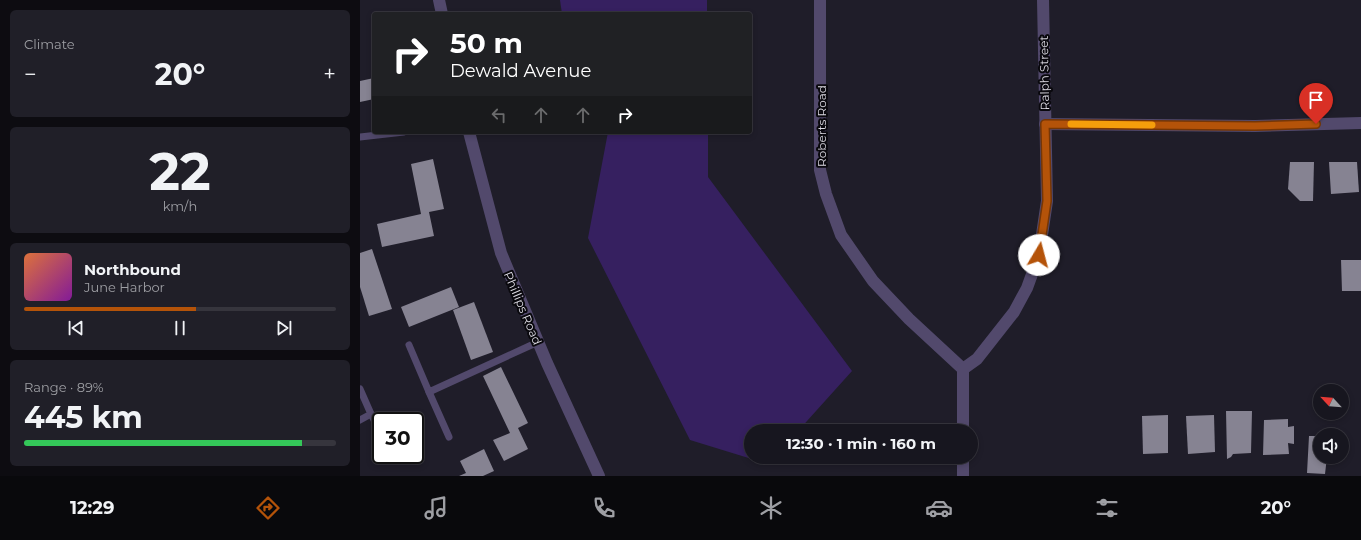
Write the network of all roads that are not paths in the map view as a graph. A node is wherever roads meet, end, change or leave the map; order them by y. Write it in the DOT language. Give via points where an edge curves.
graph roads {
  1 [pos="439,0"];
  2 [pos="820,0"];
  3 [pos="1043,0"];
  4 [pos="442,12"];
  5 [pos="1361,123"];
  6 [pos="1045,124"];
  7 [pos="386,134"];
  8 [pos="470,134"];
  9 [pos="360,137"];
  10 [pos="538,342"];
  11 [pos="409,345"];
  12 [pos="963,369"];
  13 [pos="360,389"];
  14 [pos="429,392"];
  15 [pos="371,414"];
  16 [pos="360,420"];
  17 [pos="963,424"];
  18 [pos="449,436"];
  19 [pos="963,464"];
  20 [pos="599,476"];
  21 [pos="963,476"];
  1 -- 4 [label="street"];
  2 -- 12 [label="street, Roberts Road" via="820,170 841,235 873,281 909,319"];
  3 -- 6 [label="street, Ralph Street"];
  5 -- 6 [label="street" via="1255,126"];
  6 -- 12 [label="street, Ralph Street" via="1047,201 1039,255 1027,288 1014,312 977,359"];
  7 -- 9 [label="lane"];
  8 -- 10 [label="street, Phillips Road" via="500,253"];
  10 -- 14 [label="lane"];
  10 -- 20 [label="street, Phillips Road"];
  11 -- 14 [label="lane"];
  12 -- 17 [label="street"];
  13 -- 15 [label="lane"];
  14 -- 18 [label="lane"];
  15 -- 16 [label="lane"];
  19 -- 21 [label="street"];
}
